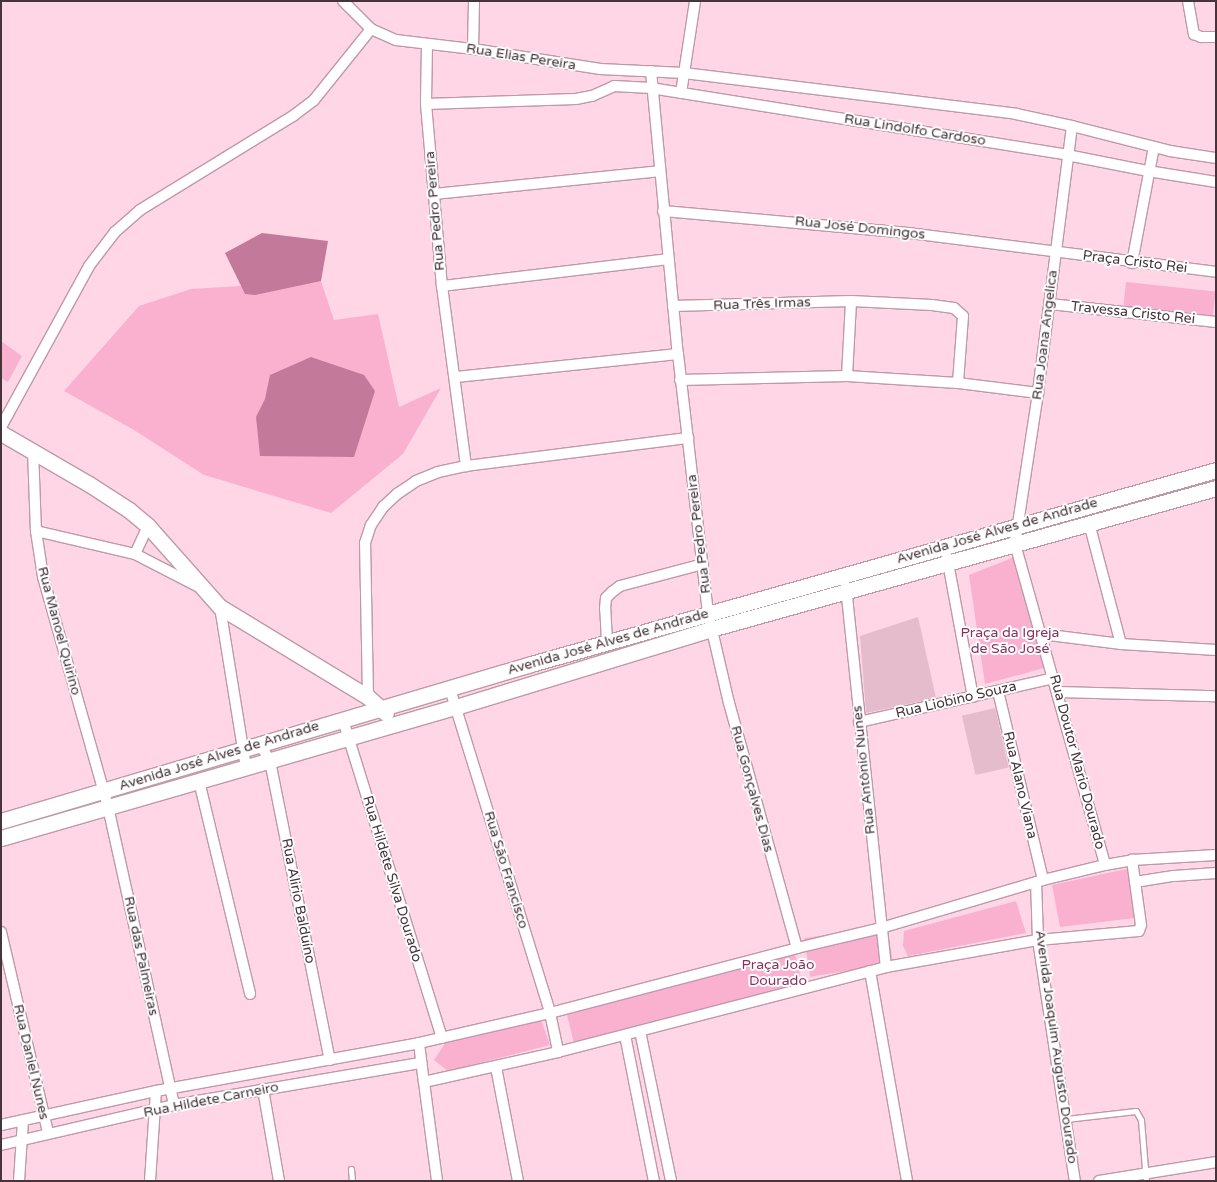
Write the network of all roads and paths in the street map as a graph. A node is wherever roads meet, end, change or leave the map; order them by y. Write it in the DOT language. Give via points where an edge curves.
graph roads {
  1 [pos="343,1"];
  2 [pos="474,1"];
  3 [pos="696,1"];
  4 [pos="1188,1"];
  5 [pos="370,28"];
  6 [pos="1216,37"];
  7 [pos="427,44"];
  8 [pos="473,49"];
  9 [pos="614,70"];
  10 [pos="652,71"];
  11 [pos="684,73"];
  12 [pos="614,86"];
  13 [pos="651,88"];
  14 [pos="681,93"];
  15 [pos="426,104"];
  16 [pos="1072,126"];
  17 [pos="1154,147"];
  18 [pos="1067,155"];
  19 [pos="1216,158"];
  20 [pos="659,171"];
  21 [pos="1148,172"];
  22 [pos="1216,182"];
  23 [pos="434,194"];
  24 [pos="664,210"];
  25 [pos="1055,252"];
  26 [pos="668,259"];
  27 [pos="1132,263"];
  28 [pos="1216,272"];
  29 [pos="442,286"];
  30 [pos="851,301"];
  31 [pos="1050,304"];
  32 [pos="673,306"];
  33 [pos="1216,322"];
  34 [pos="678,354"];
  35 [pos="847,376"];
  36 [pos="456,377"];
  37 [pos="680,380"];
  38 [pos="958,383"];
  39 [pos="1038,393"];
  40 [pos="1,426"];
  41 [pos="1,433"];
  42 [pos="688,438"];
  43 [pos="33,450"];
  44 [pos="466,466"];
  45 [pos="1216,470"];
  46 [pos="1216,488"];
  47 [pos="1089,523"];
  48 [pos="1017,525"];
  49 [pos="148,526"];
  50 [pos="36,531"];
  51 [pos="1016,544"];
  52 [pos="944,546"];
  53 [pos="135,554"];
  54 [pos="948,563"];
  55 [pos="703,564"];
  56 [pos="845,574"];
  57 [pos="206,591"];
  58 [pos="846,592"];
  59 [pos="220,607"];
  60 [pos="708,614"];
  61 [pos="711,629"];
  62 [pos="1041,634"];
  63 [pos="607,642"];
  64 [pos="1121,644"];
  65 [pos="1216,650"];
  66 [pos="1054,678"];
  67 [pos="450,689"];
  68 [pos="998,691"];
  69 [pos="1058,692"];
  70 [pos="973,696"];
  71 [pos="1216,696"];
  72 [pos="368,697"];
  73 [pos="456,707"];
  74 [pos="382,709"];
  75 [pos="343,720"];
  76 [pos="859,722"];
  77 [pos="396,724"];
  78 [pos="348,738"];
  79 [pos="260,744"];
  80 [pos="243,748"];
  81 [pos="270,761"];
  82 [pos="246,767"];
  83 [pos="199,781"];
  84 [pos="104,791"];
  85 [pos="108,807"];
  86 [pos="1,821"];
  87 [pos="1,838"];
  88 [pos="1216,855"];
  89 [pos="1174,856"];
  90 [pos="1132,860"];
  91 [pos="1105,865"];
  92 [pos="1216,873"];
  93 [pos="1174,876"];
  94 [pos="1040,881"];
  95 [pos="1135,882"];
  96 [pos="881,928"];
  97 [pos="1,932"];
  98 [pos="1038,940"];
  99 [pos="797,948"];
  100 [pos="886,967"];
  101 [pos="870,971"];
  102 [pos="250,994"];
  103 [pos="550,1013"];
  104 [pos="640,1031"];
  105 [pos="626,1036"];
  106 [pos="442,1038"];
  107 [pos="419,1043"];
  108 [pos="558,1052"];
  109 [pos="330,1060"];
  110 [pos="422,1063"];
  111 [pos="496,1067"];
  112 [pos="282,1070"];
  113 [pos="424,1082"];
  114 [pos="284,1086"];
  115 [pos="171,1089"];
  116 [pos="263,1089"];
  117 [pos="156,1091"];
  118 [pos="174,1105"];
  119 [pos="156,1110"];
  120 [pos="44,1116"];
  121 [pos="1066,1119"];
  122 [pos="23,1120"];
  123 [pos="1,1125"];
  124 [pos="48,1133"];
  125 [pos="22,1139"];
  126 [pos="1,1145"];
  127 [pos="1216,1162"];
  128 [pos="351,1169"];
  129 [pos="1146,1177"];
  130 [pos="19,1181"];
  131 [pos="150,1181"];
  132 [pos="279,1181"];
  133 [pos="352,1181"];
  134 [pos="437,1181"];
  135 [pos="518,1181"];
  136 [pos="654,1181"];
  137 [pos="671,1181"];
  138 [pos="907,1181"];
  139 [pos="1075,1181"];
  140 [pos="1099,1181"];
  1 -- 5 [label="street"];
  2 -- 8 [label="street"];
  3 -- 11 [label="street"];
  4 -- 6 [label="street" via="1194,34"];
  5 -- 7 [label="street, Rua Elias Pereira" via="396,40"];
  5 -- 40 [label="street" via="307,106 140,210 115,232 89,266"];
  7 -- 8 [label="street, Rua Elias Pereira"];
  7 -- 15 [label="street, Rua Pedro Pereira"];
  8 -- 9 [label="street, Rua Elias Pereira"];
  9 -- 10 [label="street, Rua Lindolfo Cardoso"];
  9 -- 12 [label="street"];
  10 -- 11 [label="street, Rua Lindolfo Cardoso"];
  10 -- 13 [label="street, Rua Pedro Pereira"];
  11 -- 14 [label="street"];
  11 -- 16 [label="street, Rua Lindolfo Cardoso" via="969,107"];
  12 -- 13 [label="street, Rua Lindolfo Cardoso"];
  12 -- 15 [label="street" via="576,99"];
  13 -- 14 [label="street, Rua Lindolfo Cardoso"];
  13 -- 20 [label="street, Rua Pedro Pereira"];
  14 -- 18 [label="street, Rua Lindolfo Cardoso"];
  15 -- 23 [label="street, Rua Pedro Pereira"];
  16 -- 17 [label="street, Rua Lindolfo Cardoso"];
  16 -- 18 [label="street, Rua Joana Angelica"];
  17 -- 19 [label="street, Rua Lindolfo Cardoso"];
  17 -- 21 [label="street"];
  18 -- 21 [label="street, Rua Lindolfo Cardoso"];
  18 -- 25 [label="street, Rua Joana Angelica"];
  20 -- 23 [label="street"];
  20 -- 24 [label="street, Rua Pedro Pereira"];
  21 -- 22 [label="street, Rua Lindolfo Cardoso"];
  21 -- 27 [label="street"];
  23 -- 29 [label="street, Rua Pedro Pereira"];
  24 -- 25 [label="street, Rua José Domingos" via="890,231"];
  24 -- 26 [label="street, Rua Pedro Pereira"];
  25 -- 27 [label="street, Praça Cristo Rei"];
  25 -- 31 [label="street, Rua Joana Angelica"];
  26 -- 29 [label="street"];
  26 -- 32 [label="street, Rua Pedro Pereira"];
  27 -- 28 [label="street, Praça Cristo Rei"];
  29 -- 36 [label="street, Rua Pedro Pereira"];
  30 -- 32 [label="street, Rua Três Irmas"];
  30 -- 35 [label="street"];
  30 -- 38 [label="street, Rua Três Irmas" via="945,306 960,311 964,324"];
  31 -- 33 [label="street, Travessa Cristo Rei"];
  31 -- 39 [label="street, Rua Joana Angelica"];
  32 -- 34 [label="street, Rua Pedro Pereira"];
  34 -- 36 [label="street"];
  34 -- 37 [label="street, Rua Pedro Pereira"];
  35 -- 37 [label="street"];
  35 -- 38 [label="street"];
  36 -- 44 [label="street, Rua Pedro Pereira"];
  37 -- 42 [label="street, Rua Pedro Pereira"];
  38 -- 39 [label="street"];
  39 -- 48 [label="street, Rua Joana Angelica"];
  41 -- 43 [label="main road"];
  42 -- 44 [label="street"];
  42 -- 55 [label="street, Rua Pedro Pereira"];
  43 -- 49 [label="main road" via="129,510"];
  43 -- 50 [label="street, Rua Manoel Quirino"];
  44 -- 72 [label="street" via="416,481 383,507 370,525 365,543"];
  45 -- 48 [label="main road, Avenida José Alves de Andrade"];
  46 -- 47 [label="main road, Avenida José Alves de Andrade"];
  47 -- 51 [label="main road, Avenida José Alves de Andrade"];
  47 -- 64 [label="street"];
  48 -- 51 [label="street, Rua Joana Angelica"];
  48 -- 52 [label="main road, Avenida José Alves de Andrade"];
  49 -- 53 [label="street"];
  49 -- 57 [label="main road"];
  50 -- 53 [label="street"];
  50 -- 84 [label="street, Rua Manoel Quirino" via="43,577"];
  51 -- 54 [label="main road, Avenida José Alves de Andrade"];
  51 -- 62 [label="street, Rua Doutor Mario Dourado"];
  52 -- 54 [label="street"];
  52 -- 56 [label="main road, Avenida José Alves de Andrade"];
  53 -- 57 [label="street"];
  54 -- 58 [label="main road, Avenida José Alves de Andrade"];
  54 -- 70 [label="street"];
  55 -- 60 [label="street, Rua Pedro Pereira"];
  55 -- 63 [label="street" via="636,581 612,592 606,598"];
  56 -- 58 [label="street, Rua Antônio Nunes"];
  56 -- 60 [label="main road, Avenida José Alves de Andrade"];
  57 -- 59 [label="main road"];
  58 -- 61 [label="main road, Avenida José Alves de Andrade"];
  58 -- 76 [label="street, Rua Antônio Nunes"];
  59 -- 72 [label="main road"];
  59 -- 80 [label="street"];
  60 -- 61 [label="street, Rua Pedro Pereira"];
  60 -- 63 [label="main road, Avenida José Alves de Andrade"];
  61 -- 73 [label="main road, Avenida José Alves de Andrade"];
  61 -- 99 [label="street, Rua Gonçalves Dias"];
  62 -- 64 [label="street"];
  62 -- 66 [label="street, Rua Doutor Mario Dourado"];
  63 -- 67 [label="main road, Avenida José Alves de Andrade"];
  64 -- 65 [label="street"];
  66 -- 68 [label="street, Rua Liobino Souza"];
  66 -- 69 [label="street, Rua Doutor Mario Dourado"];
  67 -- 73 [label="street, Rua São Francisco"];
  67 -- 74 [label="main road, Avenida José Alves de Andrade"];
  68 -- 70 [label="street, Rua Liobino Souza"];
  68 -- 94 [label="street, Rua Alano Viana"];
  69 -- 71 [label="street"];
  69 -- 91 [label="street, Rua Doutor Mario Dourado"];
  70 -- 76 [label="street, Rua Liobino Souza"];
  72 -- 74 [label="main road"];
  73 -- 77 [label="main road, Avenida José Alves de Andrade"];
  73 -- 103 [label="street, Rua São Francisco"];
  74 -- 75 [label="main road, Avenida José Alves de Andrade"];
  74 -- 77 [label="main road"];
  75 -- 78 [label="street, Rua Hildete Silva Dourado"];
  75 -- 79 [label="main road, Avenida José Alves de Andrade"];
  76 -- 96 [label="street, Rua Antônio Nunes"];
  77 -- 78 [label="main road, Avenida José Alves de Andrade"];
  78 -- 81 [label="main road, Avenida José Alves de Andrade"];
  78 -- 106 [label="street, Rua Hildete Silva Dourado"];
  79 -- 80 [label="main road, Avenida José Alves de Andrade"];
  79 -- 81 [label="street, Rua Alirio Balduíno"];
  80 -- 82 [label="street"];
  80 -- 84 [label="main road, Avenida José Alves de Andrade"];
  81 -- 82 [label="main road, Avenida José Alves de Andrade"];
  81 -- 109 [label="street, Rua Alirio Balduíno"];
  82 -- 83 [label="main road, Avenida José Alves de Andrade"];
  83 -- 85 [label="main road, Avenida José Alves de Andrade"];
  83 -- 102 [label="street"];
  84 -- 85 [label="street, Rua Manoel Quirino"];
  84 -- 86 [label="main road, Avenida José Alves de Andrade"];
  85 -- 87 [label="main road, Avenida José Alves de Andrade"];
  85 -- 115 [label="street, Rua das Palmeiras"];
  88 -- 89 [label="street"];
  89 -- 90 [label="street"];
  89 -- 93 [label="street"];
  90 -- 91 [label="street"];
  90 -- 95 [label="street"];
  91 -- 94 [label="street"];
  92 -- 93 [label="street"];
  93 -- 95 [label="street"];
  94 -- 96 [label="street"];
  94 -- 98 [label="street, Avenida Joaquim Augusto Dourado"];
  95 -- 98 [label="street" via="1141,925 1138,931"];
  96 -- 99 [label="street"];
  96 -- 100 [label="street, Rua Antônio Nunes"];
  97 -- 120 [label="street, Rua Daniel Nunes"];
  98 -- 100 [label="street"];
  98 -- 121 [label="street, Avenida Joaquim Augusto Dourado"];
  99 -- 103 [label="street"];
  100 -- 101 [label="street"];
  101 -- 104 [label="street"];
  101 -- 138 [label="street"];
  103 -- 106 [label="street"];
  103 -- 108 [label="street, Rua São Francisco"];
  104 -- 105 [label="street"];
  104 -- 137 [label="street"];
  105 -- 108 [label="street"];
  105 -- 136 [label="street"];
  106 -- 107 [label="street"];
  107 -- 109 [label="street, Rua Hildete Carneiro"];
  107 -- 110 [label="street"];
  108 -- 111 [label="street"];
  109 -- 112 [label="street, Rua Hildete Carneiro"];
  110 -- 113 [label="street"];
  110 -- 114 [label="street, Rua Hildete Carneiro"];
  111 -- 113 [label="street"];
  111 -- 135 [label="street"];
  112 -- 114 [label="street"];
  112 -- 115 [label="street, Rua Hildete Carneiro"];
  113 -- 134 [label="street"];
  114 -- 116 [label="street, Rua Hildete Carneiro"];
  115 -- 117 [label="street, Rua Hildete Carneiro"];
  115 -- 118 [label="street, Rua das Palmeiras"];
  116 -- 118 [label="street, Rua Hildete Carneiro"];
  116 -- 132 [label="street"];
  117 -- 119 [label="street"];
  117 -- 120 [label="street, Rua Hildete Carneiro"];
  118 -- 119 [label="street, Rua Hildete Carneiro"];
  119 -- 124 [label="street, Rua Hildete Carneiro"];
  119 -- 131 [label="street"];
  120 -- 122 [label="street, Rua Hildete Carneiro"];
  120 -- 124 [label="street, Rua Daniel Nunes"];
  121 -- 129 [label="lane" via="1136,1111 1141,1120"];
  121 -- 139 [label="street, Avenida Joaquim Augusto Dourado"];
  122 -- 123 [label="street, Rua Hildete Carneiro"];
  122 -- 125 [label="street"];
  124 -- 125 [label="street, Rua Hildete Carneiro"];
  125 -- 126 [label="street, Rua Hildete Carneiro"];
  125 -- 130 [label="street"];
  127 -- 129 [label="street"];
  128 -- 133 [label="lane"];
  129 -- 140 [label="street"];
}
